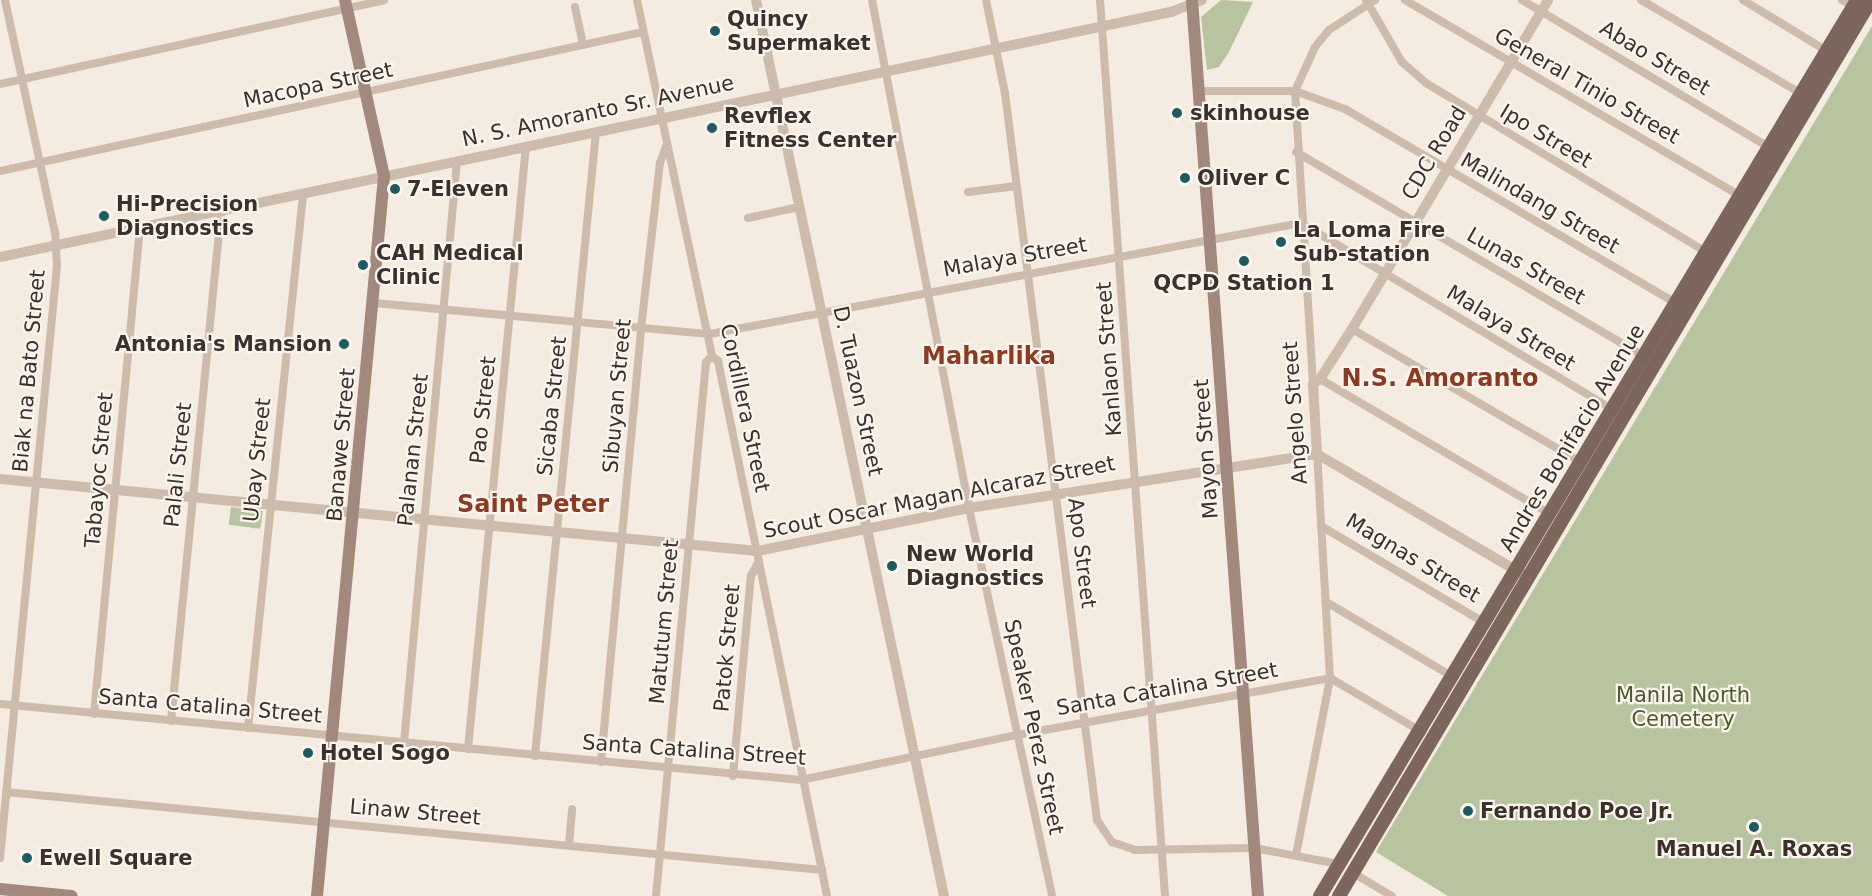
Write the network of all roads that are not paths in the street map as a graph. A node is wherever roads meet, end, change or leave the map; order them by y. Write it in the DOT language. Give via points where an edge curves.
graph roads {
  1 [pos="5,0"];
  2 [pos="384,0"];
  3 [pos="637,0"];
  4 [pos="756,0"];
  5 [pos="872,0"];
  6 [pos="986,0"];
  7 [pos="1100,0"];
  8 [pos="1405,0"];
  9 [pos="1522,0"];
  10 [pos="1548,0"];
  11 [pos="1641,0"];
  12 [pos="1743,0"];
  13 [pos="1871,0"];
  14 [pos="1370,1"];
  15 [pos="1196,2"];
  16 [pos="1851,2"];
  17 [pos="346,4"];
  18 [pos="574,7"];
  19 [pos="1541,11"];
  20 [pos="1104,25"];
  21 [pos="643,32"];
  22 [pos="583,45"];
  23 [pos="997,47"];
  24 [pos="1832,54"];
  25 [pos="1510,63"];
  26 [pos="886,70"];
  27 [pos="22,78"];
  28 [pos="0,84"];
  29 [pos="1200,91"];
  30 [pos="1294,91"];
  31 [pos="1800,93"];
  32 [pos="366,94"];
  33 [pos="775,94"];
  34 [pos="663,117"];
  35 [pos="1478,117"];
  36 [pos="596,132"];
  37 [pos="668,143"];
  38 [pos="526,146"];
  39 [pos="1769,147"];
  40 [pos="1296,152"];
  41 [pos="457,161"];
  42 [pos="39,162"];
  43 [pos="1447,170"];
  44 [pos="0,171"];
  45 [pos="384,176"];
  46 [pos="1017,186"];
  47 [pos="968,192"];
  48 [pos="303,195"];
  49 [pos="1740,195"];
  50 [pos="1752,203"];
  51 [pos="799,207"];
  52 [pos="221,212"];
  53 [pos="748,218"];
  54 [pos="1415,222"];
  55 [pos="1301,223"];
  56 [pos="140,230"];
  57 [pos="1212,239"];
  58 [pos="57,246"];
  59 [pos="1706,252"];
  60 [pos="1120,256"];
  61 [pos="0,257"];
  62 [pos="1028,272"];
  63 [pos="1385,274"];
  64 [pos="927,291"];
  65 [pos="374,303"];
  66 [pos="1676,303"];
  67 [pos="446,310"];
  68 [pos="1689,311"];
  69 [pos="822,315"];
  70 [pos="510,316"];
  71 [pos="578,322"];
  72 [pos="641,329"];
  73 [pos="1352,329"];
  74 [pos="710,334"];
  75 [pos="712,356"];
  76 [pos="1645,357"];
  77 [pos="1316,381"];
  78 [pos="1613,410"];
  79 [pos="1317,454"];
  80 [pos="1581,462"];
  81 [pos="1226,466"];
  82 [pos="1594,470"];
  83 [pos="0,479"];
  84 [pos="1136,480"];
  85 [pos="36,482"];
  86 [pos="116,491"];
  87 [pos="1056,494"];
  88 [pos="193,500"];
  89 [pos="270,508"];
  90 [pos="969,508"];
  91 [pos="1551,514"];
  92 [pos="354,515"];
  93 [pos="424,522"];
  94 [pos="1321,526"];
  95 [pos="489,527"];
  96 [pos="867,529"];
  97 [pos="557,534"];
  98 [pos="622,541"];
  99 [pos="689,546"];
  100 [pos="758,556"];
  101 [pos="1523,574"];
  102 [pos="1328,603"];
  103 [pos="1485,623"];
  104 [pos="1453,677"];
  105 [pos="1330,678"];
  106 [pos="1243,695"];
  107 [pos="0,705"];
  108 [pos="14,706"];
  109 [pos="1152,711"];
  110 [pos="94,714"];
  111 [pos="171,721"];
  112 [pos="1085,722"];
  113 [pos="248,728"];
  114 [pos="1017,735"];
  115 [pos="1427,735"];
  116 [pos="332,736"];
  117 [pos="404,743"];
  118 [pos="468,749"];
  119 [pos="535,756"];
  120 [pos="916,756"];
  121 [pos="601,762"];
  122 [pos="668,768"];
  123 [pos="733,776"];
  124 [pos="801,780"];
  125 [pos="6,792"];
  126 [pos="572,809"];
  127 [pos="324,822"];
  128 [pos="569,844"];
  129 [pos="1254,848"];
  130 [pos="660,853"];
  131 [pos="1162,853"];
  132 [pos="1296,855"];
  133 [pos="0,858"];
  134 [pos="1339,864"];
  135 [pos="822,870"];
  136 [pos="1353,873"];
  137 [pos="0,889"];
  138 [pos="72,896"];
  139 [pos="317,896"];
  140 [pos="656,896"];
  141 [pos="828,896"];
  142 [pos="945,896"];
  143 [pos="1052,896"];
  144 [pos="1165,896"];
  145 [pos="1258,896"];
  146 [pos="1320,896"];
  147 [pos="1339,896"];
  148 [pos="1392,896"];
  1 -- 27 [label="street, Biak na Bato Street"];
  2 -- 17 [label="street"];
  3 -- 21 [label="street, Cordillera Street"];
  4 -- 33 [label="street, D. Tuazon Street"];
  5 -- 26 [label="street, Speaker Perez Street"];
  6 -- 23 [label="street, Apo Street"];
  7 -- 20 [label="street, Kanlaon Street"];
  8 -- 25 [label="street, General Tinio Street"];
  9 -- 19 [label="street, Abao Street"];
  10 -- 19 [label="street, CDC Road"];
  11 -- 31 [label="street"];
  12 -- 24 [label="street"];
  13 -- 24 [label="main road, Andres Bonifacio Avenue"];
  14 -- 30 [label="street, Angelo Street" via="1329,30 1315,47"];
  14 -- 35 [label="street, Ipo Street" via="1402,62"];
  15 -- 20 [label="street, N. S. Amoranto Sr. Avenue"];
  15 -- 29 [label="main road, Mayon Street"];
  16 -- 24 [label="main road, Andres Bonifacio Avenue"];
  17 -- 27 [label="street"];
  17 -- 32 [label="main road, Banawe Street"];
  18 -- 22 [label="street"];
  19 -- 25 [label="street, CDC Road"];
  19 -- 39 [label="street, Abao Street"];
  20 -- 23 [label="street, N. S. Amoranto Sr. Avenue"];
  20 -- 60 [label="street, Kanlaon Street"];
  21 -- 22 [label="street, Macopa Street"];
  21 -- 34 [label="street, Cordillera Street"];
  22 -- 32 [label="street, Macopa Street"];
  23 -- 26 [label="street, N. S. Amoranto Sr. Avenue"];
  23 -- 46 [label="street, Apo Street"];
  24 -- 31 [label="main road, Andres Bonifacio Avenue"];
  24 -- 50 [label="main road, Andres Bonifacio Avenue"];
  25 -- 35 [label="street, CDC Road"];
  25 -- 49 [label="street, General Tinio Street"];
  26 -- 33 [label="street, N. S. Amoranto Sr. Avenue"];
  26 -- 64 [label="street, Speaker Perez Street"];
  27 -- 28 [label="street"];
  27 -- 42 [label="street, Biak na Bato Street"];
  29 -- 30 [label="street, Malindang Street"];
  29 -- 57 [label="main road, Mayon Street"];
  30 -- 40 [label="street, Angelo Street"];
  30 -- 43 [label="street, Malindang Street" via="1345,109"];
  31 -- 39 [label="main road, Andres Bonifacio Avenue"];
  32 -- 42 [label="street, Macopa Street"];
  32 -- 45 [label="main road, Banawe Street"];
  33 -- 34 [label="street, N. S. Amoranto Sr. Avenue"];
  33 -- 51 [label="street, D. Tuazon Street"];
  34 -- 36 [label="street, N. S. Amoranto Sr. Avenue"];
  34 -- 37 [label="street, Cordillera Street"];
  35 -- 43 [label="street, CDC Road"];
  35 -- 59 [label="street, Ipo Street"];
  36 -- 38 [label="street, N. S. Amoranto Sr. Avenue"];
  36 -- 71 [label="street, Sicaba Street"];
  37 -- 72 [label="street, Sibuyan Street" via="660,163"];
  37 -- 74 [label="street, Cordillera Street"];
  38 -- 41 [label="street, N. S. Amoranto Sr. Avenue"];
  38 -- 70 [label="street, Pao Street"];
  39 -- 49 [label="main road, Andres Bonifacio Avenue"];
  40 -- 54 [label="street, Lunas Street"];
  40 -- 55 [label="street, Angelo Street"];
  41 -- 45 [label="street, N. S. Amoranto Sr. Avenue"];
  41 -- 67 [label="street, Palanan Street"];
  42 -- 44 [label="street, Macopa Street"];
  42 -- 58 [label="street, Biak na Bato Street"];
  43 -- 54 [label="street, CDC Road"];
  43 -- 66 [label="street, Malindang Street"];
  45 -- 48 [label="street, N. S. Amoranto Sr. Avenue"];
  45 -- 65 [label="main road, Banawe Street"];
  46 -- 47 [label="street"];
  46 -- 62 [label="street, Apo Street"];
  48 -- 52 [label="street, N. S. Amoranto Sr. Avenue"];
  48 -- 89 [label="street, Ubay Street"];
  49 -- 50 [label="street, General Tinio Street"];
  49 -- 59 [label="main road, Andres Bonifacio Avenue"];
  50 -- 68 [label="main road, Andres Bonifacio Avenue"];
  51 -- 53 [label="street"];
  51 -- 69 [label="street, D. Tuazon Street"];
  52 -- 56 [label="street, N. S. Amoranto Sr. Avenue"];
  52 -- 88 [label="street, Palali Street"];
  54 -- 63 [label="street, CDC Road"];
  54 -- 76 [label="street, Lunas Street"];
  55 -- 57 [label="street, Malaya Street"];
  55 -- 63 [label="street, Malaya Street"];
  55 -- 77 [label="street, Angelo Street"];
  56 -- 58 [label="street, N. S. Amoranto Sr. Avenue"];
  56 -- 86 [label="street, Tabayoc Street"];
  57 -- 60 [label="street, Malaya Street"];
  57 -- 81 [label="main road, Mayon Street"];
  58 -- 61 [label="street, N. S. Amoranto Sr. Avenue"];
  58 -- 85 [label="street, Biak na Bato Street"];
  59 -- 66 [label="main road, Andres Bonifacio Avenue"];
  60 -- 62 [label="street, Malaya Street"];
  60 -- 84 [label="street, Kanlaon Street"];
  62 -- 64 [label="street, Malaya Street"];
  62 -- 87 [label="street, Apo Street"];
  63 -- 73 [label="street, CDC Road"];
  63 -- 78 [label="street, Malaya Street"];
  64 -- 69 [label="street, Malaya Street"];
  64 -- 90 [label="street, Speaker Perez Street"];
  65 -- 67 [label="street, Malaya Street"];
  65 -- 92 [label="main road, Banawe Street"];
  66 -- 68 [label="street, Malindang Street"];
  66 -- 76 [label="main road, Andres Bonifacio Avenue"];
  67 -- 70 [label="street, Malaya Street"];
  67 -- 93 [label="street, Palanan Street"];
  68 -- 82 [label="main road, Andres Bonifacio Avenue"];
  69 -- 74 [label="street, Malaya Street"];
  69 -- 96 [label="street, D. Tuazon Street"];
  70 -- 71 [label="street, Malaya Street"];
  70 -- 95 [label="street, Pao Street"];
  71 -- 72 [label="street, Malaya Street"];
  71 -- 97 [label="street, Sicaba Street"];
  72 -- 74 [label="street, Malaya Street"];
  72 -- 98 [label="street, Sibuyan Street"];
  73 -- 77 [label="street, CDC Road"];
  73 -- 80 [label="street"];
  74 -- 75 [label="street, Cordillera Street"];
  75 -- 99 [label="street, Matutum Street" via="707,359"];
  75 -- 100 [label="street, Cordillera Street" via="718,361"];
  76 -- 78 [label="main road, Andres Bonifacio Avenue"];
  77 -- 79 [label="street, Angelo Street"];
  77 -- 91 [label="street"];
  78 -- 80 [label="main road, Andres Bonifacio Avenue"];
  79 -- 81 [label="street, Scout Oscar Magan Alcaraz Street"];
  79 -- 94 [label="street, Angelo Street"];
  79 -- 101 [label="street"];
  80 -- 82 [label="street"];
  80 -- 91 [label="main road, Andres Bonifacio Avenue"];
  81 -- 84 [label="street, Scout Oscar Magan Alcaraz Street"];
  81 -- 106 [label="main road, Mayon Street"];
  82 -- 101 [label="main road, Andres Bonifacio Avenue"];
  83 -- 85 [label="street, Scout Oscar Magan Alcaraz Street"];
  84 -- 87 [label="street, Scout Oscar Magan Alcaraz Street"];
  84 -- 109 [label="street, Kanlaon Street"];
  85 -- 86 [label="street, Scout Oscar Magan Alcaraz Street"];
  85 -- 108 [label="street, Biak na Bato Street"];
  86 -- 88 [label="street, Scout Oscar Magan Alcaraz Street"];
  86 -- 110 [label="street, Tabayoc Street"];
  87 -- 90 [label="street, Scout Oscar Magan Alcaraz Street"];
  87 -- 112 [label="street, Apo Street"];
  88 -- 89 [label="street, Scout Oscar Magan Alcaraz Street"];
  88 -- 111 [label="street, Palali Street"];
  89 -- 92 [label="street, Scout Oscar Magan Alcaraz Street"];
  89 -- 113 [label="street, Ubay Street"];
  90 -- 96 [label="street, Scout Oscar Magan Alcaraz Street"];
  90 -- 114 [label="street, Speaker Perez Street"];
  91 -- 101 [label="main road, Andres Bonifacio Avenue"];
  92 -- 93 [label="street, Scout Oscar Magan Alcaraz Street"];
  92 -- 116 [label="main road, Banawe Street"];
  93 -- 95 [label="street, Scout Oscar Magan Alcaraz Street"];
  93 -- 117 [label="street, Palanan Street"];
  94 -- 102 [label="street, Angelo Street"];
  94 -- 103 [label="street, Magnas Street"];
  95 -- 97 [label="street, Scout Oscar Magan Alcaraz Street"];
  95 -- 118 [label="street, Pao Street"];
  96 -- 100 [label="street, Scout Oscar Magan Alcaraz Street"];
  96 -- 120 [label="street, D. Tuazon Street"];
  97 -- 98 [label="street, Scout Oscar Magan Alcaraz Street"];
  97 -- 119 [label="street, Sicaba Street"];
  98 -- 99 [label="street, Scout Oscar Magan Alcaraz Street"];
  98 -- 121 [label="street, Sibuyan Street"];
  99 -- 100 [label="street, Scout Oscar Magan Alcaraz Street"];
  99 -- 122 [label="street, Matutum Street"];
  100 -- 123 [label="street, Patok Street" via="751,576"];
  100 -- 124 [label="street, Cordillera Street"];
  101 -- 103 [label="main road, Andres Bonifacio Avenue"];
  101 -- 115 [label="main road, Andres Bonifacio Avenue"];
  102 -- 104 [label="street"];
  102 -- 105 [label="street, Angelo Street"];
  103 -- 104 [label="main road, Andres Bonifacio Avenue"];
  104 -- 115 [label="main road, Andres Bonifacio Avenue"];
  105 -- 106 [label="street, Santa Catalina Street"];
  105 -- 115 [label="street"];
  105 -- 132 [label="street, Angelo Street"];
  106 -- 109 [label="street, Santa Catalina Street"];
  106 -- 129 [label="main road, Mayon Street"];
  107 -- 108 [label="street, Santa Catalina Street"];
  108 -- 110 [label="street, Santa Catalina Street"];
  108 -- 125 [label="street, Biak na Bato Street"];
  109 -- 112 [label="street, Santa Catalina Street"];
  109 -- 131 [label="street, Kanlaon Street"];
  110 -- 111 [label="street, Santa Catalina Street"];
  111 -- 113 [label="street, Santa Catalina Street"];
  112 -- 114 [label="street, Santa Catalina Street"];
  112 -- 131 [label="street, Apo Street" via="1097,820 1118,845"];
  113 -- 116 [label="street, Santa Catalina Street"];
  114 -- 120 [label="street, Santa Catalina Street"];
  114 -- 143 [label="street, Speaker Perez Street"];
  115 -- 134 [label="main road, Andres Bonifacio Avenue"];
  115 -- 136 [label="main road, Andres Bonifacio Avenue"];
  116 -- 117 [label="street, Santa Catalina Street"];
  116 -- 127 [label="main road, Banawe Street"];
  117 -- 118 [label="street, Santa Catalina Street"];
  118 -- 119 [label="street, Santa Catalina Street"];
  119 -- 121 [label="street, Santa Catalina Street"];
  120 -- 124 [label="street, Santa Catalina Street"];
  120 -- 142 [label="street, D. Tuazon Street"];
  121 -- 122 [label="street, Santa Catalina Street"];
  122 -- 123 [label="street, Santa Catalina Street"];
  122 -- 130 [label="street, Matutum Street"];
  123 -- 124 [label="street, Santa Catalina Street"];
  124 -- 135 [label="street, Cordillera Street"];
  125 -- 127 [label="street, Linaw Street"];
  125 -- 133 [label="street, Biak na Bato Street"];
  126 -- 128 [label="street"];
  127 -- 128 [label="street, Linaw Street"];
  127 -- 139 [label="main road, Banawe Street"];
  128 -- 130 [label="street, Linaw Street"];
  129 -- 131 [label="street, Apo Street"];
  129 -- 132 [label="street, Apo Street"];
  129 -- 145 [label="main road, Mayon Street"];
  130 -- 135 [label="street, Linaw Street"];
  130 -- 140 [label="street, Matutum Street"];
  131 -- 144 [label="street, Kanlaon Street"];
  132 -- 134 [label="street, Apo Street"];
  134 -- 146 [label="main road, Andres Bonifacio Avenue"];
  135 -- 141 [label="street, Cordillera Street"];
  136 -- 147 [label="main road, Andres Bonifacio Avenue"];
  136 -- 148 [label="street"];
  137 -- 138 [label="main road"];
}
